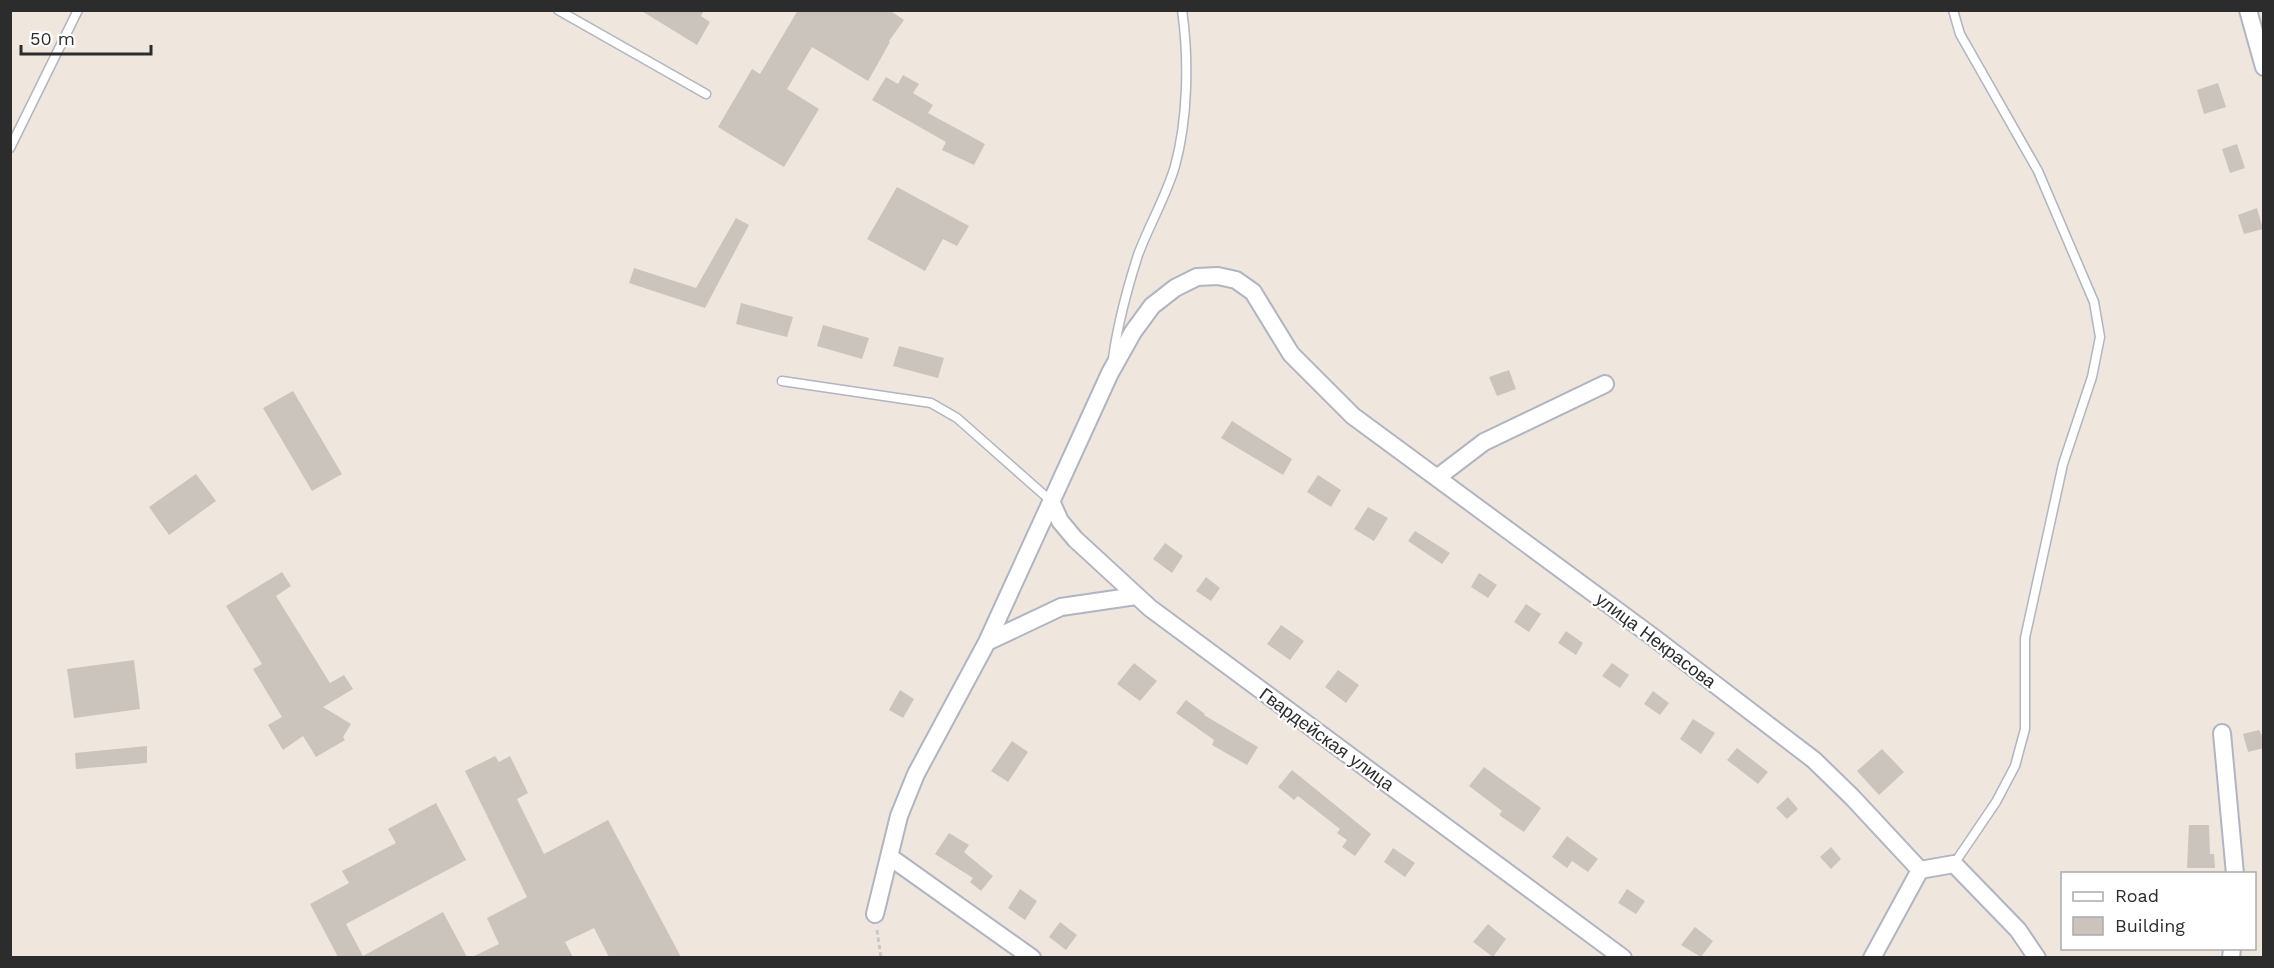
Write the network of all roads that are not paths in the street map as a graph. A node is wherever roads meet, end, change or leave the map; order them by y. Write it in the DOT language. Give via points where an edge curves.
graph roads {
  1 [pos="78,10"];
  2 [pos="558,10"];
  3 [pos="1182,10"];
  4 [pos="1953,10"];
  5 [pos="2248,10"];
  6 [pos="2264,67"];
  7 [pos="706,94"];
  8 [pos="10,148"];
  9 [pos="1110,373"];
  10 [pos="782,381"];
  11 [pos="1605,384"];
  12 [pos="1437,477"];
  13 [pos="1051,501"];
  14 [pos="1136,596"];
  15 [pos="987,642"];
  16 [pos="2222,733"];
  17 [pos="890,857"];
  18 [pos="1954,864"];
  19 [pos="1920,870"];
  20 [pos="2235,872"];
  21 [pos="875,914"];
  22 [pos="1032,957"];
  23 [pos="1623,957"];
  24 [pos="1872,957"];
  25 [pos="2037,957"];
  1 -- 8 [label="lane"];
  2 -- 7 [label="lane"];
  3 -- 9 [label="lane" via="1186,36 1184,121 1161,204 1139,254 1119,320"];
  4 -- 18 [label="lane" via="1960,34 2038,171 2094,302 2100,337 2063,464 2025,639 2025,729 2015,766"];
  5 -- 6 [label="street"];
  9 -- 12 [label="street, улица Некрасова" via="1152,306 1175,288 1197,277 1236,280 1253,292 1291,354 1329,393 1353,416"];
  9 -- 13 [label="street, улица Некрасова"];
  10 -- 13 [label="lane" via="931,403 957,418"];
  11 -- 12 [label="street" via="1484,442"];
  12 -- 19 [label="street, улица Некрасова" via="1814,760"];
  13 -- 14 [label="street, Гвардейская улица" via="1060,521 1075,539"];
  13 -- 15 [label="street, улица Некрасова"];
  14 -- 15 [label="street" via="1061,607"];
  14 -- 23 [label="street, Гвардейская улица"];
  15 -- 17 [label="street, улица Некрасова" via="916,774 898,816"];
  16 -- 20 [label="street"];
  17 -- 21 [label="street, улица Некрасова"];
  17 -- 22 [label="street"];
  18 -- 19 [label="street"];
  18 -- 25 [label="street" via="2018,930"];
  19 -- 24 [label="street"];
}
